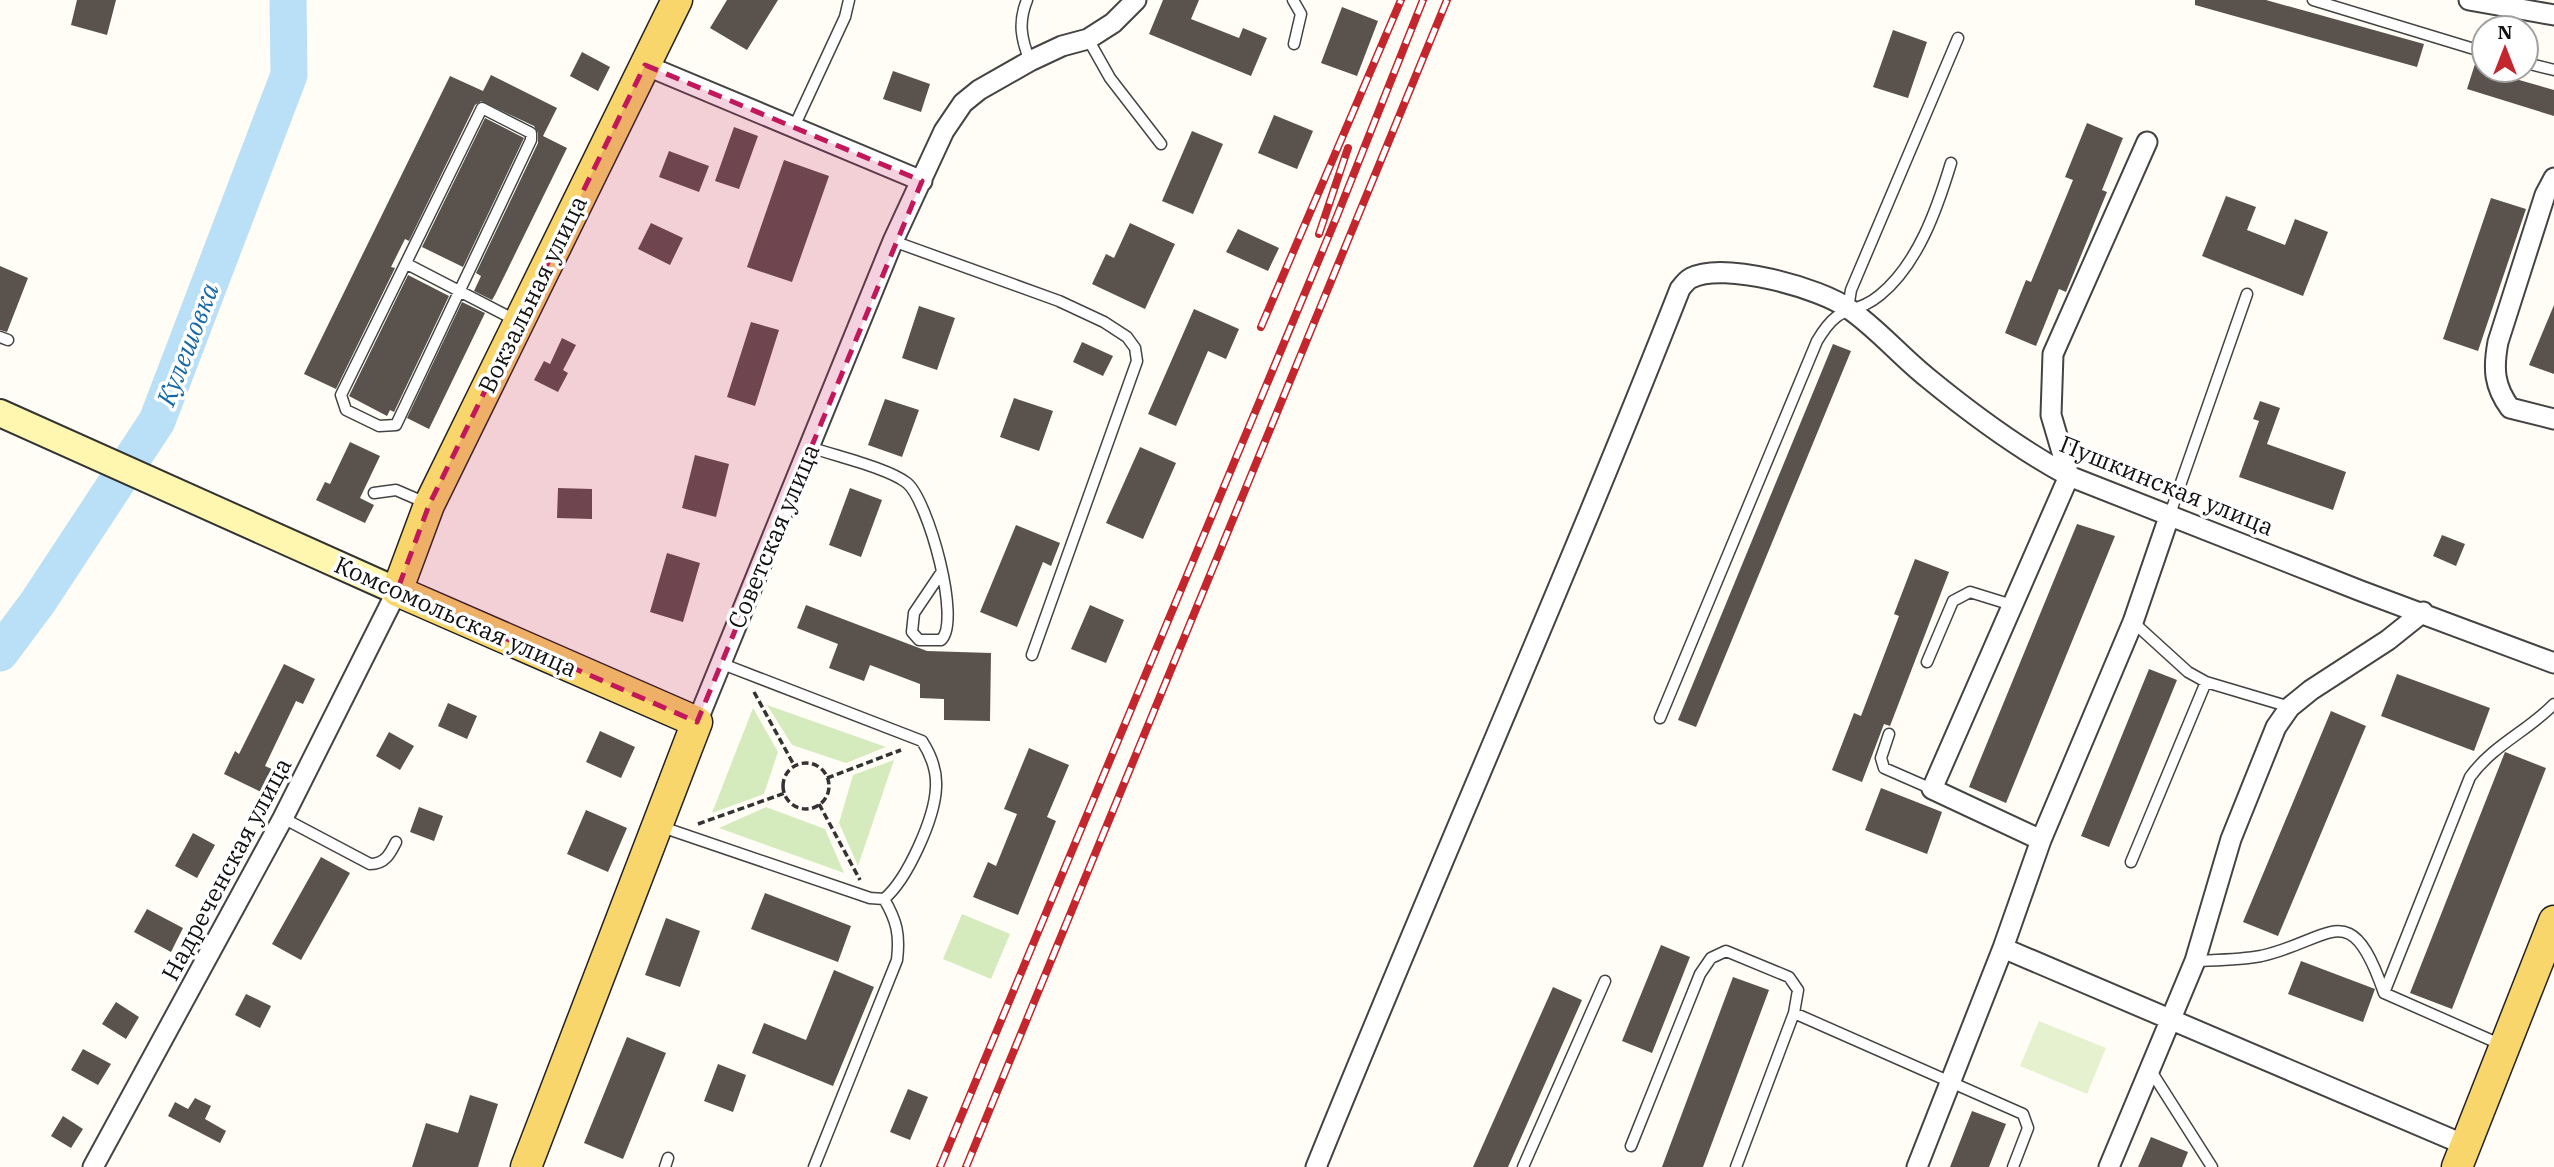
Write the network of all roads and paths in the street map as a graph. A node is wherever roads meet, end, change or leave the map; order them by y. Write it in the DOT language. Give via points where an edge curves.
graph roads {
  1 [pos="677,0"];
  2 [pos="849,0"];
  3 [pos="1027,0"];
  4 [pos="1136,0"];
  5 [pos="1293,0"];
  6 [pos="2313,0"];
  7 [pos="2469,0"];
  8 [pos="2554,15"];
  9 [pos="1958,38"];
  10 [pos="1088,39"];
  11 [pos="1294,44"];
  12 [pos="2470,48"];
  13 [pos="1030,61"];
  14 [pos="645,65"];
  15 [pos="793,129"];
  16 [pos="2147,142"];
  17 [pos="1161,145"];
  18 [pos="1951,163"];
  19 [pos="2554,178"];
  20 [pos="922,181"];
  21 [pos="893,241"];
  22 [pos="407,264"];
  23 [pos="461,292"];
  24 [pos="2247,294"];
  25 [pos="1848,308"];
  26 [pos="519,322"];
  27 [pos="0,413"];
  28 [pos="2554,419"];
  29 [pos="810,447"];
  30 [pos="2069,476"];
  31 [pos="374,493"];
  32 [pos="429,505"];
  33 [pos="2170,514"];
  34 [pos="942,573"];
  35 [pos="397,591"];
  36 [pos="2012,605"];
  37 [pos="2423,612"];
  38 [pos="2133,622"];
  39 [pos="1032,655"];
  40 [pos="1927,662"];
  41 [pos="720,663"];
  42 [pos="2554,663"];
  43 [pos="746,673"];
  44 [pos="2206,682"];
  45 [pos="2554,704"];
  46 [pos="2290,707"];
  47 [pos="1660,718"];
  48 [pos="697,722"];
  49 [pos="1889,734"];
  50 [pos="922,741"];
  51 [pos="794,767"];
  52 [pos="827,778"];
  53 [pos="1932,789"];
  54 [pos="785,793"];
  55 [pos="820,804"];
  56 [pos="283,818"];
  57 [pos="666,829"];
  58 [pos="2041,840"];
  59 [pos="396,842"];
  60 [pos="2131,862"];
  61 [pos="870,898"];
  62 [pos="884,900"];
  63 [pos="2554,921"];
  64 [pos="2003,948"];
  65 [pos="2195,961"];
  66 [pos="1605,981"];
  67 [pos="2384,993"];
  68 [pos="1794,1013"];
  69 [pos="2171,1019"];
  70 [pos="2506,1046"];
  71 [pos="2151,1071"];
  72 [pos="1951,1084"];
  73 [pos="1631,1146"];
  74 [pos="2461,1156"];
  75 [pos="93,1167"];
  76 [pos="526,1167"];
  77 [pos="814,1167"];
  78 [pos="1316,1167"];
  79 [pos="1523,1167"];
  80 [pos="1736,1167"];
  81 [pos="1917,1167"];
  82 [pos="2014,1167"];
  83 [pos="2109,1167"];
  84 [pos="2212,1167"];
  1 -- 14 [label="main road, Вокзальная улица"];
  2 -- 15 [label="lane"];
  3 -- 13 [label="lane" via="1020,22"];
  4 -- 10 [label="street, Советская улица"];
  5 -- 11 [label="lane" via="1301,14"];
  6 -- 12 [label="lane"];
  7 -- 8 [label="street"];
  9 -- 25 [label="lane" via="1850,290"];
  10 -- 13 [label="street, Советская улица"];
  10 -- 17 [label="lane" via="1110,78"];
  13 -- 20 [label="street, Советская улица" via="963,103 944,131"];
  14 -- 15 [label="street"];
  14 -- 26 [label="main road, Вокзальная улица"];
  15 -- 20 [label="street"];
  16 -- 30 [label="street" via="2053,355 2051,415"];
  18 -- 25 [label="lane" via="1934,211 1898,278 1878,297"];
  19 -- 28 [label="street" via="2541,207 2494,365 2495,385 2510,408"];
  20 -- 21 [label="street, Советская улица"];
  21 -- 29 [label="street, Советская улица"];
  21 -- 39 [label="lane" via="1059,301 1104,322 1135,348 1137,361"];
  22 -- 23 [label="lane"];
  22 -- 23 [label="lane" via="341,396 346,410 379,426 396,425"];
  22 -- 23 [label="lane" via="479,111 485,108 523,127 531,133 531,140"];
  23 -- 26 [label="lane"];
  24 -- 33 [label="lane"];
  25 -- 30 [label="street, Пушкинская улица" via="1929,380 2027,453"];
  25 -- 47 [label="lane" via="1828,323 1817,341"];
  25 -- 78 [label="street, Пушкинская улица" via="1787,282 1731,274 1689,278 1680,289"];
  26 -- 32 [label="main road, Вокзальная улица"];
  27 -- 35 [label="main road, Комсомольская улица"];
  29 -- 34 [label="lane" via="893,476 914,489"];
  29 -- 41 [label="street, Советская улица"];
  30 -- 33 [label="street, Пушкинская улица"];
  30 -- 36 [label="street"];
  31 -- 32 [label="lane" via="396,490"];
  32 -- 35 [label="main road, Вокзальная улица"];
  33 -- 37 [label="street, Пушкинская улица"];
  33 -- 38 [label="street"];
  34 -- 34 [label="lane" via="948,635 930,643 912,632 914,613"];
  35 -- 48 [label="main road, Комсомольская улица"];
  35 -- 56 [label="street, Надреченская улица"];
  36 -- 40 [label="lane" via="1970,592 1953,601"];
  36 -- 53 [label="street"];
  37 -- 42 [label="street, Пушкинская улица"];
  37 -- 46 [label="street"];
  38 -- 44 [label="lane" via="2188,672"];
  38 -- 58 [label="street"];
  41 -- 43 [label="lane"];
  41 -- 48 [label="street, Советская улица"];
  43 -- 50 [label="lane"];
  43 -- 51 [label="path"];
  44 -- 46 [label="lane"];
  44 -- 60 [label="lane"];
  45 -- 67 [label="lane" via="2482,760 2470,777"];
  46 -- 65 [label="street" via="2276,727 2231,839"];
  48 -- 57 [label="main road, Советская улица"];
  49 -- 53 [label="lane" via="1881,758 1884,768"];
  50 -- 52 [label="path"];
  50 -- 62 [label="lane" via="934,769 932,811 907,868"];
  51 -- 52 [label="path" via="815,765"];
  51 -- 54 [label="path" via="785,778"];
  52 -- 55 [label="path" via="827,796"];
  53 -- 58 [label="street"];
  54 -- 55 [label="path" via="802,808"];
  54 -- 57 [label="path"];
  55 -- 61 [label="path"];
  56 -- 59 [label="lane" via="370,864 389,856"];
  56 -- 75 [label="street, Надреченская улица"];
  57 -- 61 [label="lane"];
  57 -- 76 [label="main road, Советская улица"];
  58 -- 64 [label="street"];
  61 -- 62 [label="lane"];
  62 -- 77 [label="lane" via="900,937 897,960"];
  63 -- 70 [label="main road"];
  64 -- 69 [label="street"];
  64 -- 72 [label="street"];
  65 -- 67 [label="lane" via="2259,956 2295,946 2324,931 2340,931 2357,938"];
  65 -- 69 [label="street"];
  66 -- 79 [label="lane"];
  67 -- 70 [label="lane"];
  68 -- 72 [label="lane"];
  68 -- 73 [label="lane" via="1798,990 1788,977 1726,951 1711,958 1700,974"];
  68 -- 80 [label="lane"];
  69 -- 71 [label="street"];
  69 -- 74 [label="street"];
  70 -- 74 [label="main road"];
  71 -- 83 [label="street"];
  71 -- 84 [label="lane"];
  72 -- 81 [label="street"];
  72 -- 82 [label="lane" via="2023,1114 2028,1128"];
}
